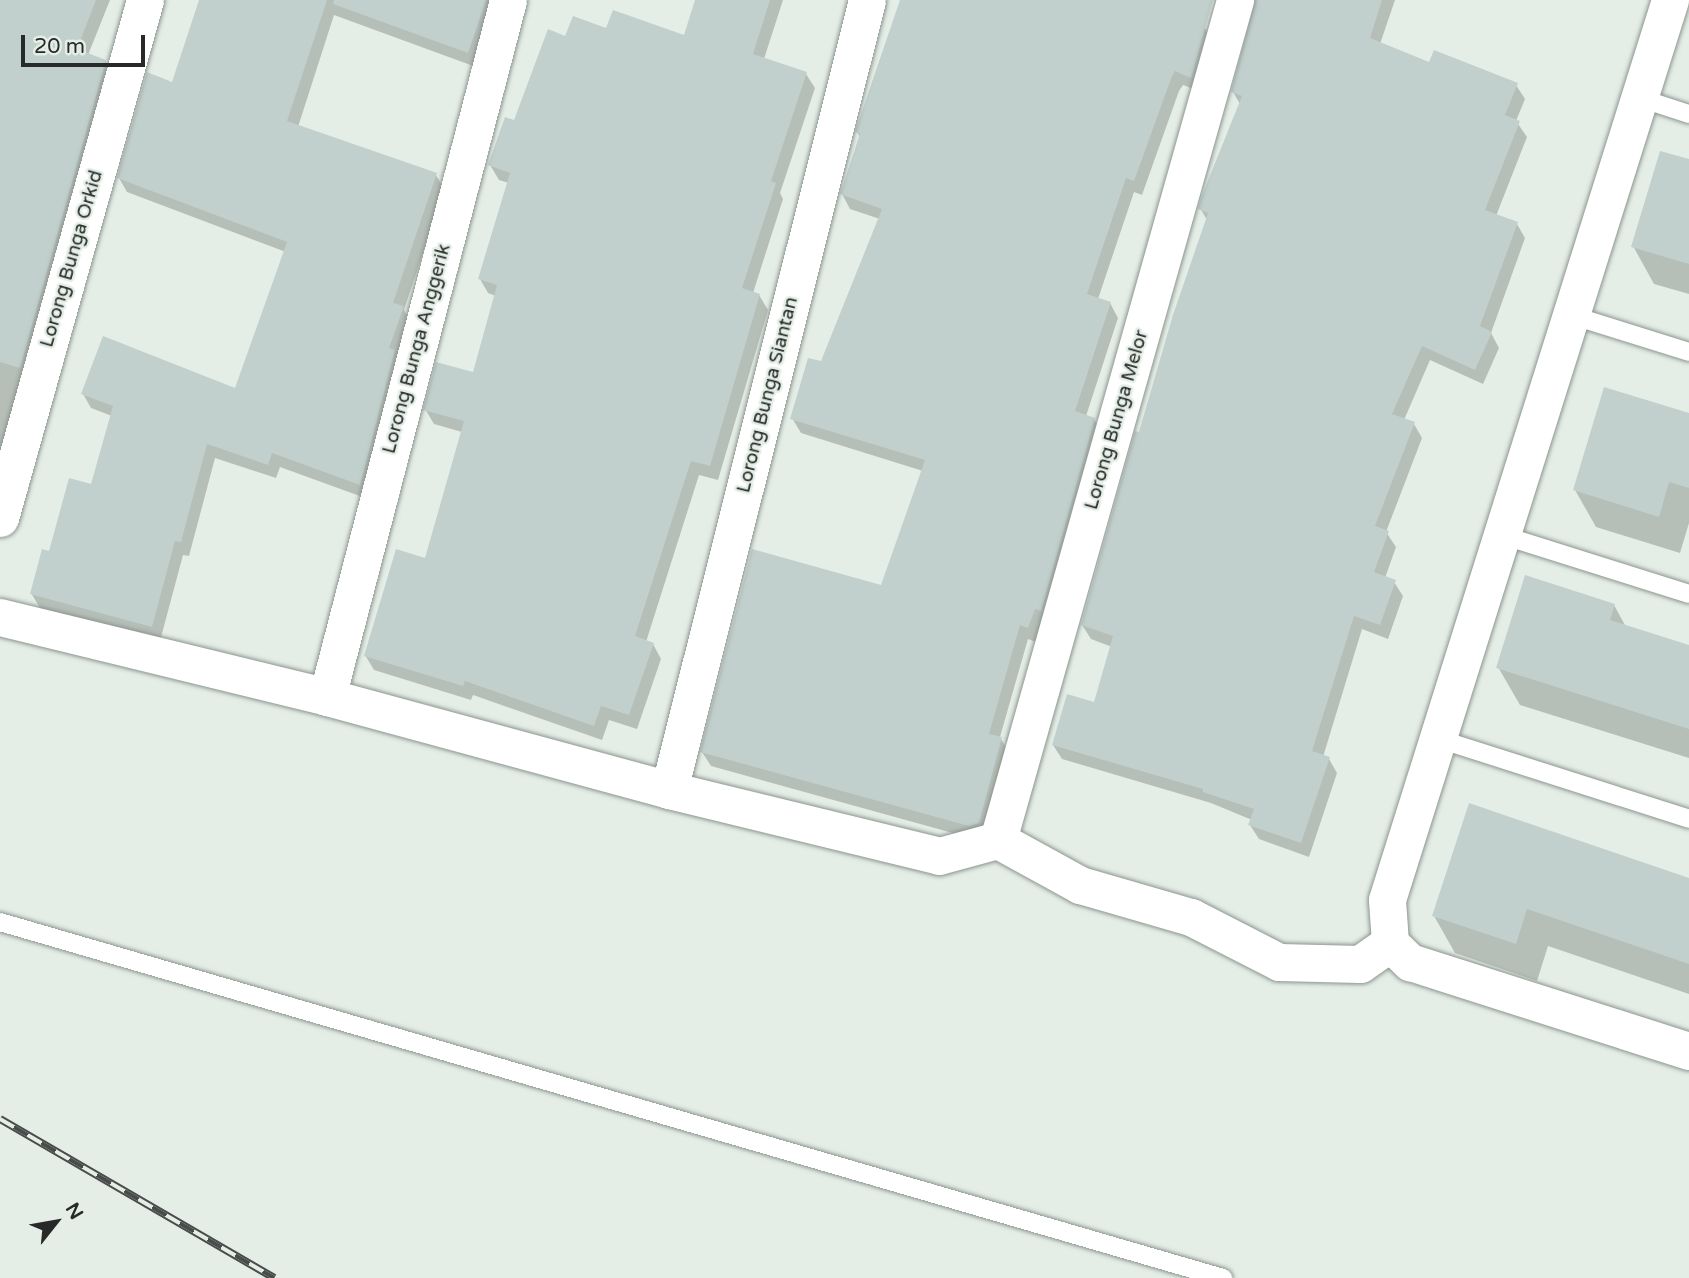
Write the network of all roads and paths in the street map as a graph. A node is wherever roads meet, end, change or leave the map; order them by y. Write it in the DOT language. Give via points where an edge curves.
graph roads {
  1 [pos="145,0"];
  2 [pos="508,0"];
  3 [pos="867,0"];
  4 [pos="1235,0"];
  5 [pos="1670,0"];
  6 [pos="1640,98"];
  7 [pos="1689,114"];
  8 [pos="1571,315"];
  9 [pos="1689,352"];
  10 [pos="0,518"];
  11 [pos="1502,535"];
  12 [pos="1689,594"];
  13 [pos="0,617"];
  14 [pos="327,697"];
  15 [pos="1438,739"];
  16 [pos="669,790"];
  17 [pos="1689,819"];
  18 [pos="998,840"];
  19 [pos="0,922"];
  20 [pos="1390,943"];
  21 [pos="1689,1051"];
  22 [pos="1223,1278"];
  1 -- 10 [label="street, Lorong Bunga Orkid"];
  2 -- 14 [label="street, Lorong Bunga Anggerik"];
  3 -- 16 [label="street, Lorong Bunga Siantan"];
  4 -- 18 [label="street, Lorong Bunga Melor"];
  5 -- 6 [label="street"];
  6 -- 7 [label="lane"];
  6 -- 8 [label="street"];
  8 -- 9 [label="lane"];
  8 -- 11 [label="street"];
  11 -- 12 [label="lane"];
  11 -- 15 [label="street"];
  13 -- 14 [label="street"];
  14 -- 16 [label="street"];
  15 -- 17 [label="lane"];
  15 -- 20 [label="street" via="1387,900"];
  16 -- 18 [label="street" via="939,856"];
  18 -- 20 [label="street" via="1080,885 1191,917 1279,962 1360,964"];
  19 -- 22 [label="lane"];
  20 -- 21 [label="street" via="1410,962"];
}
